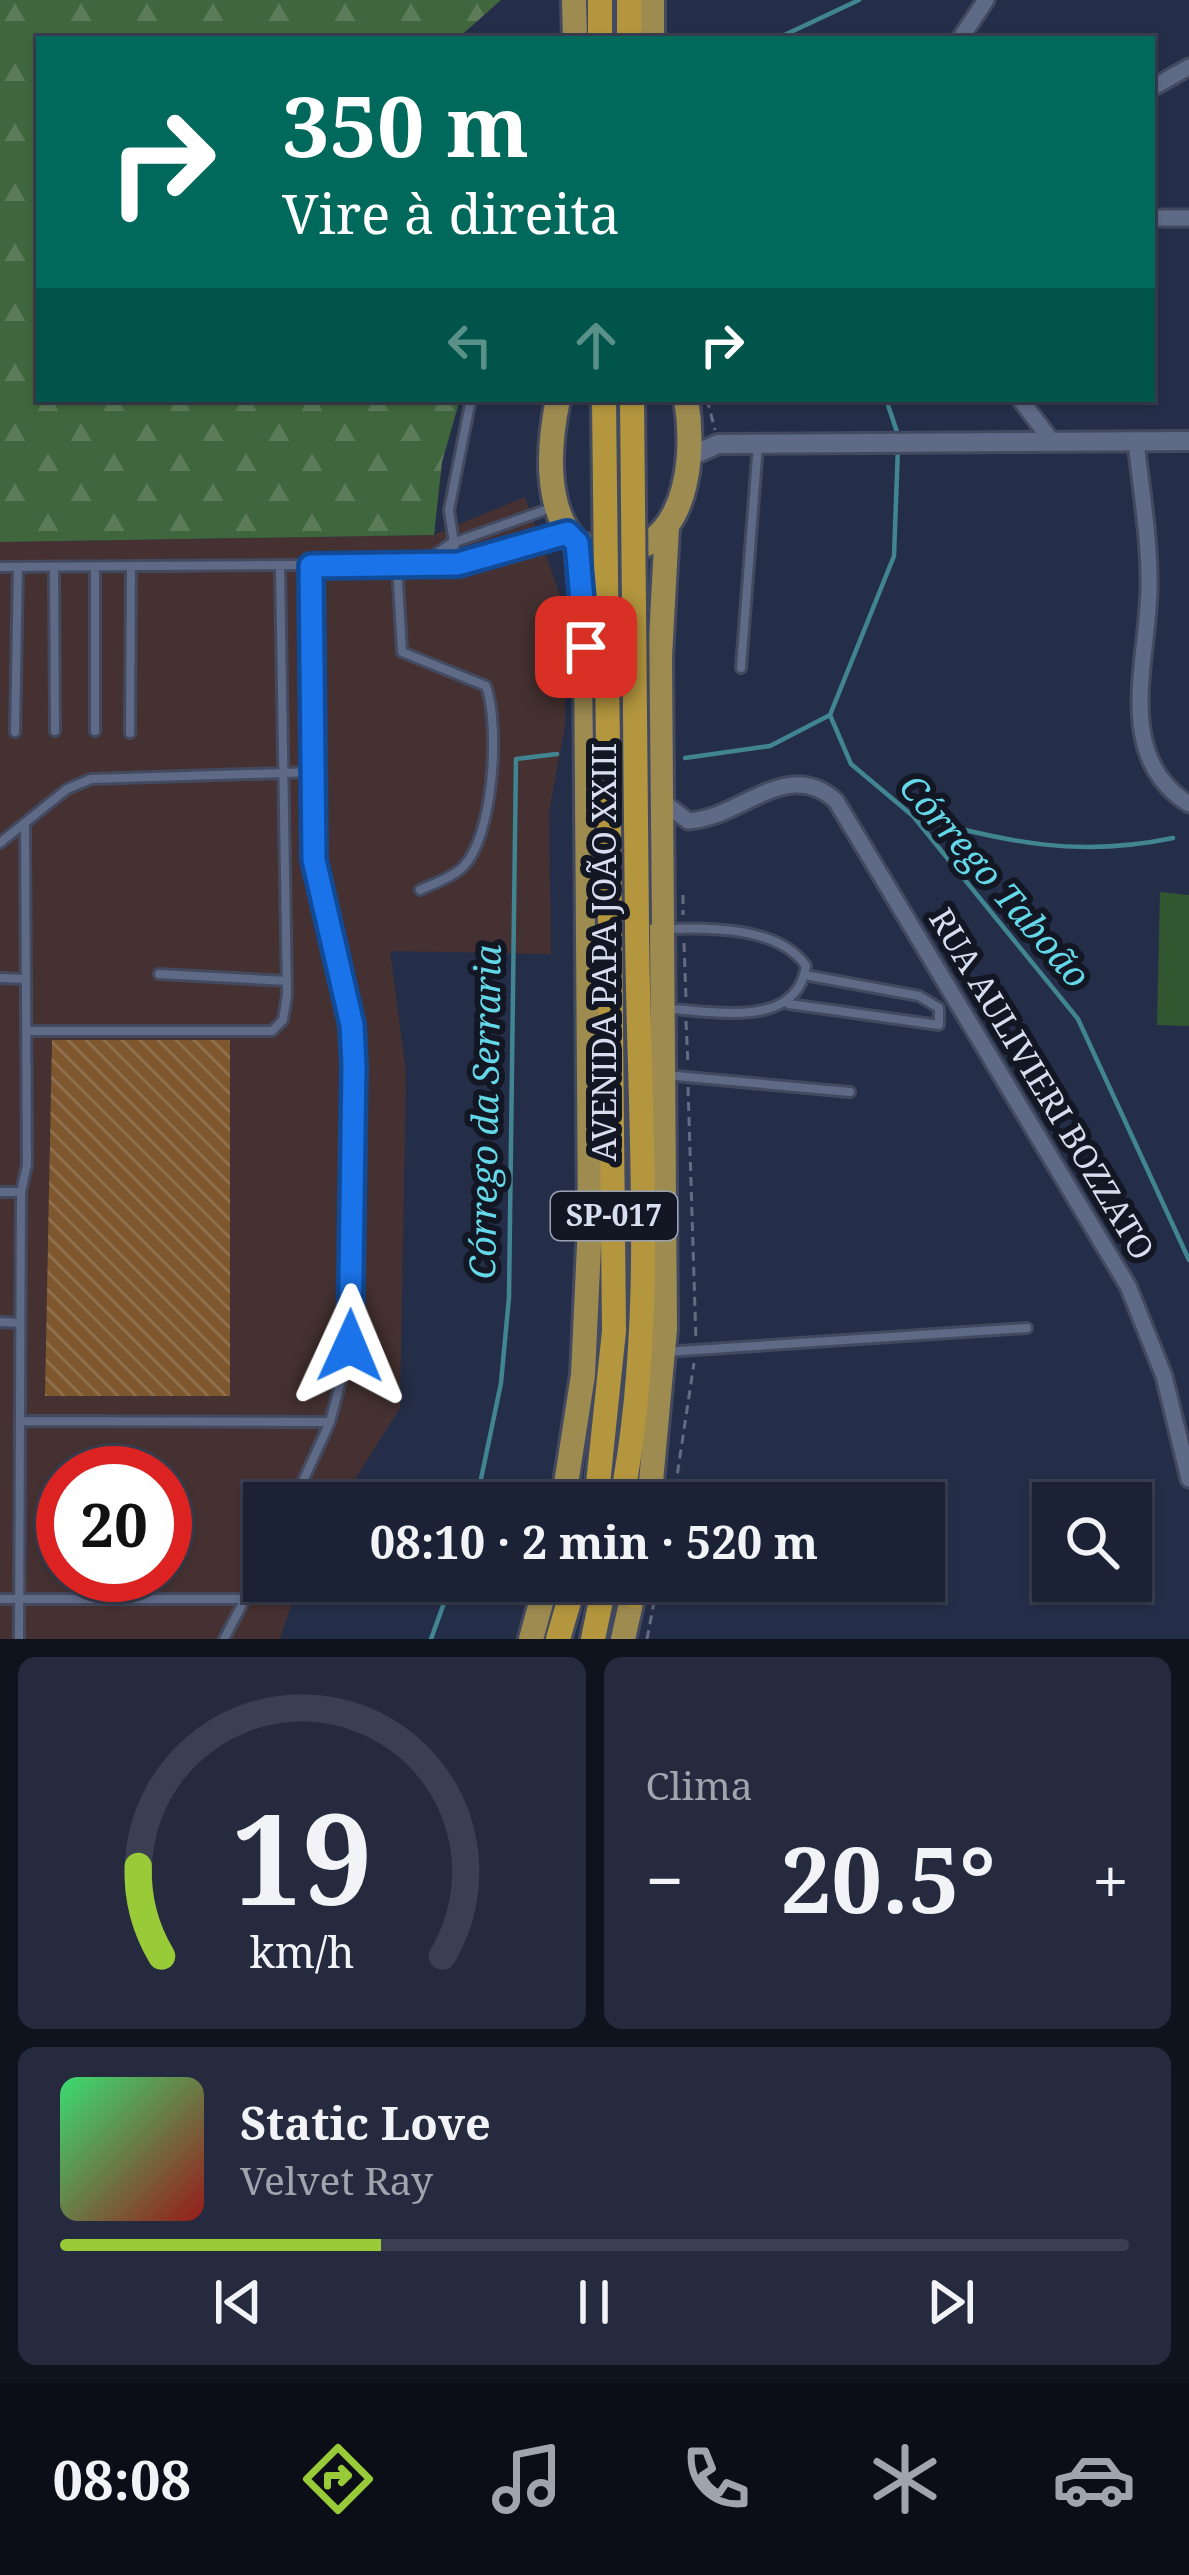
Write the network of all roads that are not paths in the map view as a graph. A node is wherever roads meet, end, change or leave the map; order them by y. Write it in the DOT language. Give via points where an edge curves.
graph roads {
  1 [pos="574,0"];
  2 [pos="600,0"];
  3 [pos="629,0"];
  4 [pos="652,0"];
  5 [pos="986,0"];
  6 [pos="575,36"];
  7 [pos="600,36"];
  8 [pos="629,36"];
  9 [pos="652,36"];
  10 [pos="962,36"];
  11 [pos="1189,67"];
  12 [pos="1155,86"];
  13 [pos="1155,218"];
  14 [pos="1189,218"];
  15 [pos="470,402"];
  16 [pos="558,402"];
  17 [pos="604,402"];
  18 [pos="632,402"];
  19 [pos="686,402"];
  20 [pos="1023,402"];
  21 [pos="691,429"];
  22 [pos="1024,440"];
  23 [pos="1051,440"];
  24 [pos="1136,441"];
  25 [pos="1189,441"];
  26 [pos="758,443"];
  27 [pos="718,444"];
  28 [pos="691,456"];
  29 [pos="556,506"];
  30 [pos="667,527"];
  31 [pos="572,538"];
  32 [pos="450,544"];
  33 [pos="421,564"];
  34 [pos="458,564"];
  35 [pos="397,565"];
  36 [pos="0,566"];
  37 [pos="18,566"];
  38 [pos="54,566"];
  39 [pos="95,566"];
  40 [pos="131,566"];
  41 [pos="280,566"];
  42 [pos="311,566"];
  43 [pos="741,668"];
  44 [pos="55,731"];
  45 [pos="94,731"];
  46 [pos="15,732"];
  47 [pos="130,733"];
  48 [pos="282,772"];
  49 [pos="314,772"];
  50 [pos="660,798"];
  51 [pos="1186,800"];
  52 [pos="26,825"];
  53 [pos="0,843"];
  54 [pos="420,890"];
  55 [pos="660,927"];
  56 [pos="159,974"];
  57 [pos="805,975"];
  58 [pos="0,979"];
  59 [pos="25,979"];
  60 [pos="287,981"];
  61 [pos="789,1004"];
  62 [pos="674,1009"];
  63 [pos="26,1031"];
  64 [pos="676,1075"];
  65 [pos="850,1093"];
  66 [pos="0,1192"];
  67 [pos="21,1192"];
  68 [pos="0,1322"];
  69 [pos="20,1323"];
  70 [pos="1027,1328"];
  71 [pos="664,1352"];
  72 [pos="20,1421"];
  73 [pos="330,1422"];
  74 [pos="629,1458"];
  75 [pos="1189,1479"];
  76 [pos="303,1482"];
  77 [pos="566,1482"];
  78 [pos="598,1482"];
  79 [pos="625,1482"];
  80 [pos="630,1482"];
  81 [pos="651,1482"];
  82 [pos="0,1599"];
  83 [pos="20,1599"];
  84 [pos="243,1599"];
  85 [pos="245,1602"];
  86 [pos="541,1602"];
  87 [pos="569,1602"];
  88 [pos="580,1602"];
  89 [pos="601,1602"];
  90 [pos="631,1602"];
  91 [pos="19,1639"];
  92 [pos="224,1639"];
  93 [pos="531,1639"];
  94 [pos="558,1639"];
  95 [pos="573,1639"];
  96 [pos="593,1639"];
  97 [pos="623,1639"];
  1 -- 6 [label="main road"];
  2 -- 7 [label="highway"];
  3 -- 8 [label="highway"];
  4 -- 9 [label="main road"];
  5 -- 10 [label="street"];
  11 -- 12 [label="street"];
  13 -- 14 [label="street"];
  15 -- 32 [label="lane" via="453,480"];
  16 -- 29 [label="main road, AVENIDA PAPA JOÃO XXIII"];
  17 -- 78 [label="highway, AVENIDA PAPA JOÃO XXIII / SP-017, bridge" via="614,1331"];
  18 -- 55 [label="highway, AVENIDA PAPA JOÃO XXIII / SP-017, bridge"];
  19 -- 21 [label="main road, AVENIDA PAPA JOÃO XXIII"];
  20 -- 22 [label="street"];
  20 -- 23 [label="street"];
  21 -- 27 [label="street"];
  21 -- 28 [label="main road, AVENIDA PAPA JOÃO XXIII"];
  22 -- 23 [label="street"];
  22 -- 26 [label="street"];
  23 -- 24 [label="street"];
  24 -- 25 [label="street"];
  24 -- 51 [label="street" via="1149,572 1142,732 1157,774"];
  26 -- 27 [label="street"];
  26 -- 43 [label="lane"];
  27 -- 28 [label="street"];
  28 -- 30 [label="main road, AVENIDA PAPA JOÃO XXIII"];
  29 -- 31 [label="main road, AVENIDA PAPA JOÃO XXIII"];
  29 -- 32 [label="lane"];
  30 -- 31 [label="main road" via="638,548 615,551"];
  30 -- 50 [label="main road, AVENIDA PAPA JOÃO XXIII"];
  31 -- 34 [label="lane"];
  31 -- 77 [label="main road, AVENIDA PAPA JOÃO XXIII" via="586,647 590,1223 583,1375"];
  32 -- 33 [label="lane"];
  32 -- 34 [label="lane"];
  33 -- 34 [label="lane"];
  33 -- 35 [label="lane"];
  35 -- 42 [label="lane"];
  35 -- 54 [label="lane" via="402,652 486,686 494,706 482,830 464,867"];
  36 -- 37 [label="lane"];
  37 -- 38 [label="lane"];
  37 -- 46 [label="lane"];
  38 -- 39 [label="lane"];
  38 -- 44 [label="lane"];
  39 -- 40 [label="lane"];
  39 -- 45 [label="lane"];
  40 -- 41 [label="lane"];
  40 -- 47 [label="lane"];
  41 -- 42 [label="lane"];
  41 -- 48 [label="lane"];
  42 -- 49 [label="lane"];
  48 -- 49 [label="lane"];
  48 -- 52 [label="lane" via="92,778"];
  48 -- 60 [label="lane"];
  49 -- 73 [label="lane" via="314,860 354,1065 350,1346"];
  50 -- 55 [label="main road, AVENIDA PAPA JOÃO XXIII"];
  50 -- 75 [label="street, RUA AULIVIERI BOZZATO" via="688,821 801,784 821,787 836,801 1128,1286 1164,1376"];
  52 -- 53 [label="lane"];
  52 -- 59 [label="lane"];
  55 -- 57 [label="lane" via="770,939 797,953"];
  55 -- 62 [label="main road, AVENIDA PAPA JOÃO XXIII"];
  55 -- 74 [label="highway, AVENIDA PAPA JOÃO XXIII / SP-017"];
  56 -- 60 [label="lane"];
  57 -- 61 [label="lane"];
  57 -- 61 [label="lane" via="919,996 939,1008 939,1025"];
  58 -- 59 [label="lane"];
  59 -- 63 [label="lane"];
  60 -- 63 [label="lane" via="283,1020 272,1031"];
  61 -- 62 [label="lane"];
  62 -- 64 [label="main road, AVENIDA PAPA JOÃO XXIII"];
  63 -- 67 [label="lane"];
  64 -- 65 [label="lane"];
  64 -- 71 [label="main road, AVENIDA PAPA JOÃO XXIII"];
  66 -- 67 [label="lane"];
  67 -- 69 [label="lane"];
  68 -- 69 [label="lane"];
  69 -- 72 [label="lane"];
  70 -- 71 [label="lane"];
  71 -- 81 [label="main road, AVENIDA PAPA JOÃO XXIII"];
  72 -- 73 [label="lane"];
  72 -- 83 [label="lane"];
  73 -- 76 [label="lane"];
  74 -- 79 [label="highway, AVENIDA PAPA JOÃO XXIII / SP-017"];
  74 -- 80 [label="highway"];
  82 -- 83 [label="lane"];
  83 -- 84 [label="lane"];
  83 -- 91 [label="lane"];
  85 -- 92 [label="lane"];
  86 -- 93 [label="main road"];
  87 -- 94 [label="highway"];
  88 -- 95 [label="highway"];
  89 -- 96 [label="highway"];
  90 -- 97 [label="main road"];
}
